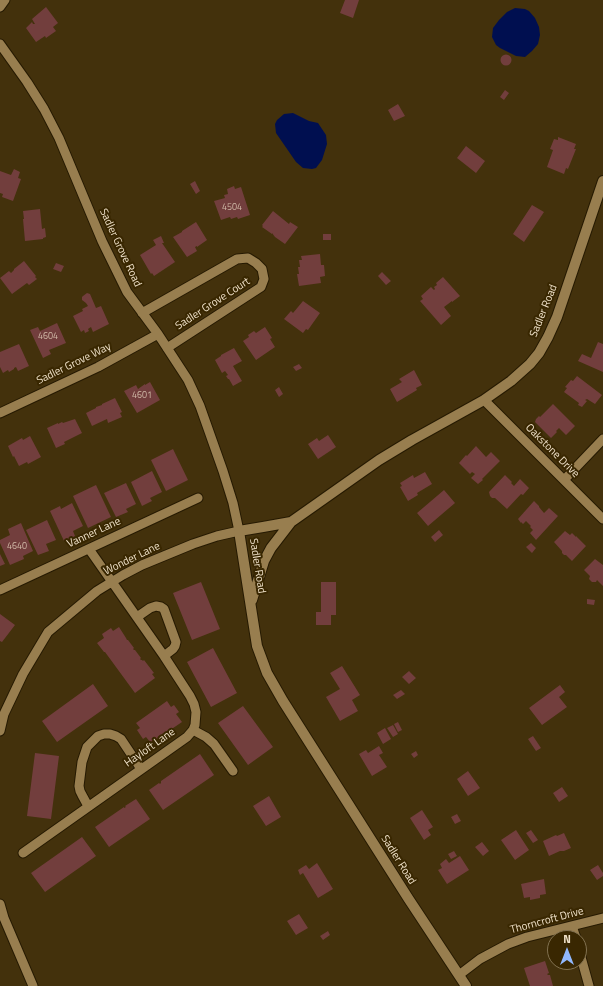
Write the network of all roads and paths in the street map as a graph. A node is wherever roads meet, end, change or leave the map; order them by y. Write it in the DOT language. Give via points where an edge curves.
graph roads {
  1 [pos="5,0"];
  2 [pos="0,7"];
  3 [pos="0,44"];
  4 [pos="603,181"];
  5 [pos="142,313"];
  6 [pos="158,334"];
  7 [pos="167,348"];
  8 [pos="484,400"];
  9 [pos="0,413"];
  10 [pos="603,439"];
  11 [pos="564,480"];
  12 [pos="198,498"];
  13 [pos="603,519"];
  14 [pos="291,522"];
  15 [pos="239,531"];
  16 [pos="89,549"];
  17 [pos="112,582"];
  18 [pos="0,590"];
  19 [pos="251,604"];
  20 [pos="137,617"];
  21 [pos="164,656"];
  22 [pos="193,730"];
  23 [pos="0,731"];
  24 [pos="141,769"];
  25 [pos="233,771"];
  26 [pos="88,806"];
  27 [pos="23,853"];
  28 [pos="0,904"];
  29 [pos="603,918"];
  30 [pos="572,926"];
  31 [pos="573,930"];
  32 [pos="585,970"];
  33 [pos="459,975"];
  34 [pos="33,986"];
  35 [pos="466,986"];
  36 [pos="590,986"];
  1 -- 2 [label="street"];
  3 -- 5 [label="street, Sadler Grove Road" via="44,109 105,247 127,292"];
  4 -- 8 [label="street, Sadler Road" via="548,337 530,364"];
  5 -- 6 [label="street, Sadler Grove Road"];
  5 -- 7 [label="street, Sadler Grove Court" via="237,259 248,258 262,269 264,279 261,288"];
  6 -- 7 [label="street, Sadler Grove Road"];
  6 -- 9 [label="street, Sadler Grove Way" via="98,367"];
  7 -- 15 [label="street, Sadler Grove Road" via="188,380 200,406 233,503"];
  8 -- 11 [label="street, Oakstone Drive"];
  8 -- 14 [label="street, Sadler Road" via="379,460"];
  10 -- 11 [label="street"];
  11 -- 13 [label="street, Oakstone Drive"];
  12 -- 16 [label="street, Vanner Lane"];
  14 -- 15 [label="street, Sadler Road"];
  14 -- 19 [label="street" via="264,561"];
  15 -- 17 [label="street, Wonder Lane" via="180,549"];
  15 -- 19 [label="street, Sadler Road"];
  16 -- 17 [label="street, Hayloft Lane"];
  16 -- 18 [label="street, Vanner Lane"];
  17 -- 20 [label="street, Hayloft Lane"];
  17 -- 23 [label="street, Wonder Lane" via="97,591 48,632 23,674 4,714"];
  19 -- 33 [label="street, Sadler Road" via="257,646 267,673"];
  20 -- 21 [label="street, Hayloft Lane"];
  20 -- 21 [label="street" via="156,606 164,609 176,642 173,649"];
  21 -- 22 [label="street, Hayloft Lane" via="194,704 196,725"];
  22 -- 24 [label="street, Hayloft Lane"];
  22 -- 25 [label="street" via="214,744"];
  24 -- 26 [label="street, Hayloft Lane"];
  24 -- 26 [label="street" via="120,739 110,734 98,736 87,747 82,762 79,786"];
  26 -- 27 [label="street, Hayloft Lane"];
  28 -- 34 [label="street"];
  29 -- 30 [label="street, Thorncroft Drive"];
  30 -- 31 [label="street"];
  30 -- 33 [label="street, Thorncroft Drive" via="508,944 480,959"];
  32 -- 36 [label="street"];
  33 -- 35 [label="street, Sadler Road"];
}
